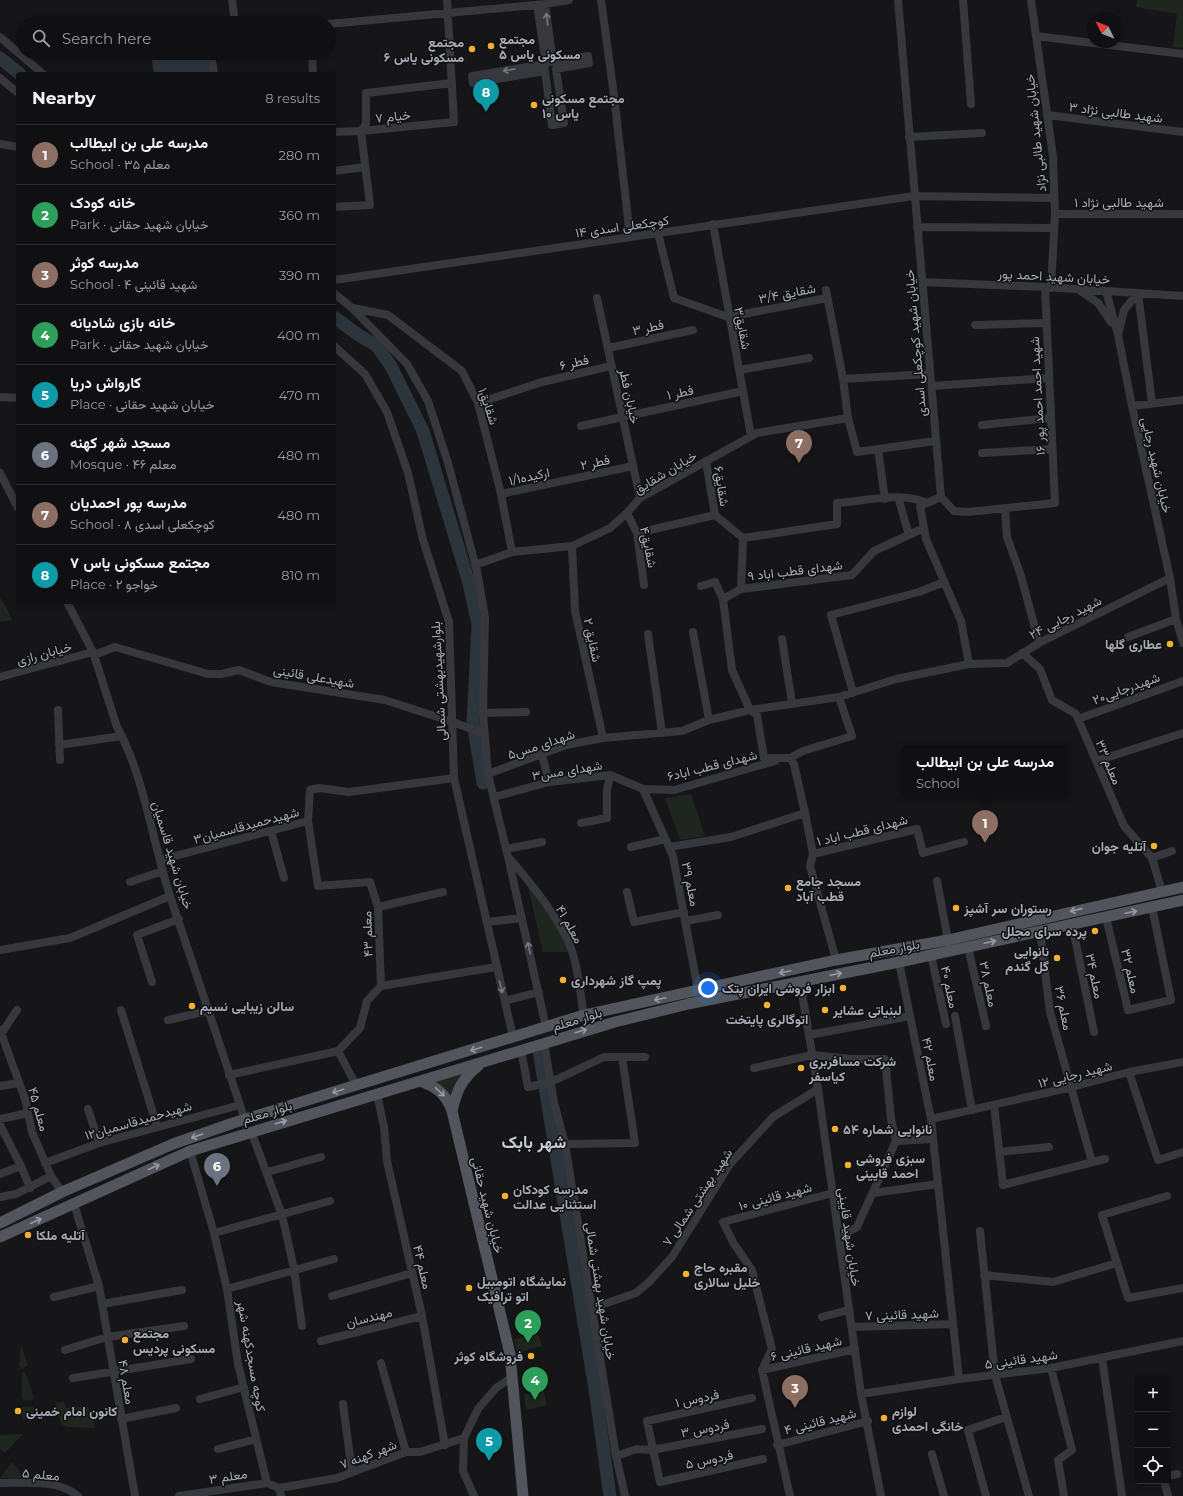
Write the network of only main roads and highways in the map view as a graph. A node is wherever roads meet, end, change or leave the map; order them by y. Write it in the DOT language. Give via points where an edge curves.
graph roads {
  1 [pos="1183,887"];
  2 [pos="1183,900"];
  3 [pos="873,954"];
  4 [pos="877,965"];
  5 [pos="687,998"];
  6 [pos="482,1063"];
  7 [pos="420,1081"];
  8 [pos="452,1111"];
  9 [pos="245,1120"];
  10 [pos="251,1132"];
  11 [pos="0,1223"];
  12 [pos="0,1237"];
  13 [pos="523,1496"];
  1 -- 3 [label="main road, بلوار معلم, one-way" via="948,940"];
  4 -- 2 [label="main road, بلوار معلم, one-way"];
  3 -- 4 [label="main road"];
  3 -- 5 [label="main road, بلوار معلم, one-way" via="698,990"];
  5 -- 4 [label="main road, بلوار معلم, one-way" via="800,981"];
  6 -- 5 [label="main road, بلوار معلم, one-way"];
  5 -- 9 [label="main road, بلوار معلم, one-way" via="584,1015"];
  6 -- 7 [label="main road, بلوار معلم"];
  6 -- 8 [label="main road" via="466,1077 456,1093"];
  7 -- 8 [label="main road, one-way" via="442,1092"];
  10 -- 7 [label="main road, بلوار معلم, one-way"];
  8 -- 13 [label="main road, خیابان شهید حقانی" via="510,1354"];
  9 -- 10 [label="main road"];
  9 -- 11 [label="main road, بلوار معلم, one-way" via="173,1144 62,1192"];
  12 -- 10 [label="main road, بلوار معلم, one-way" via="190,1151"];
}
